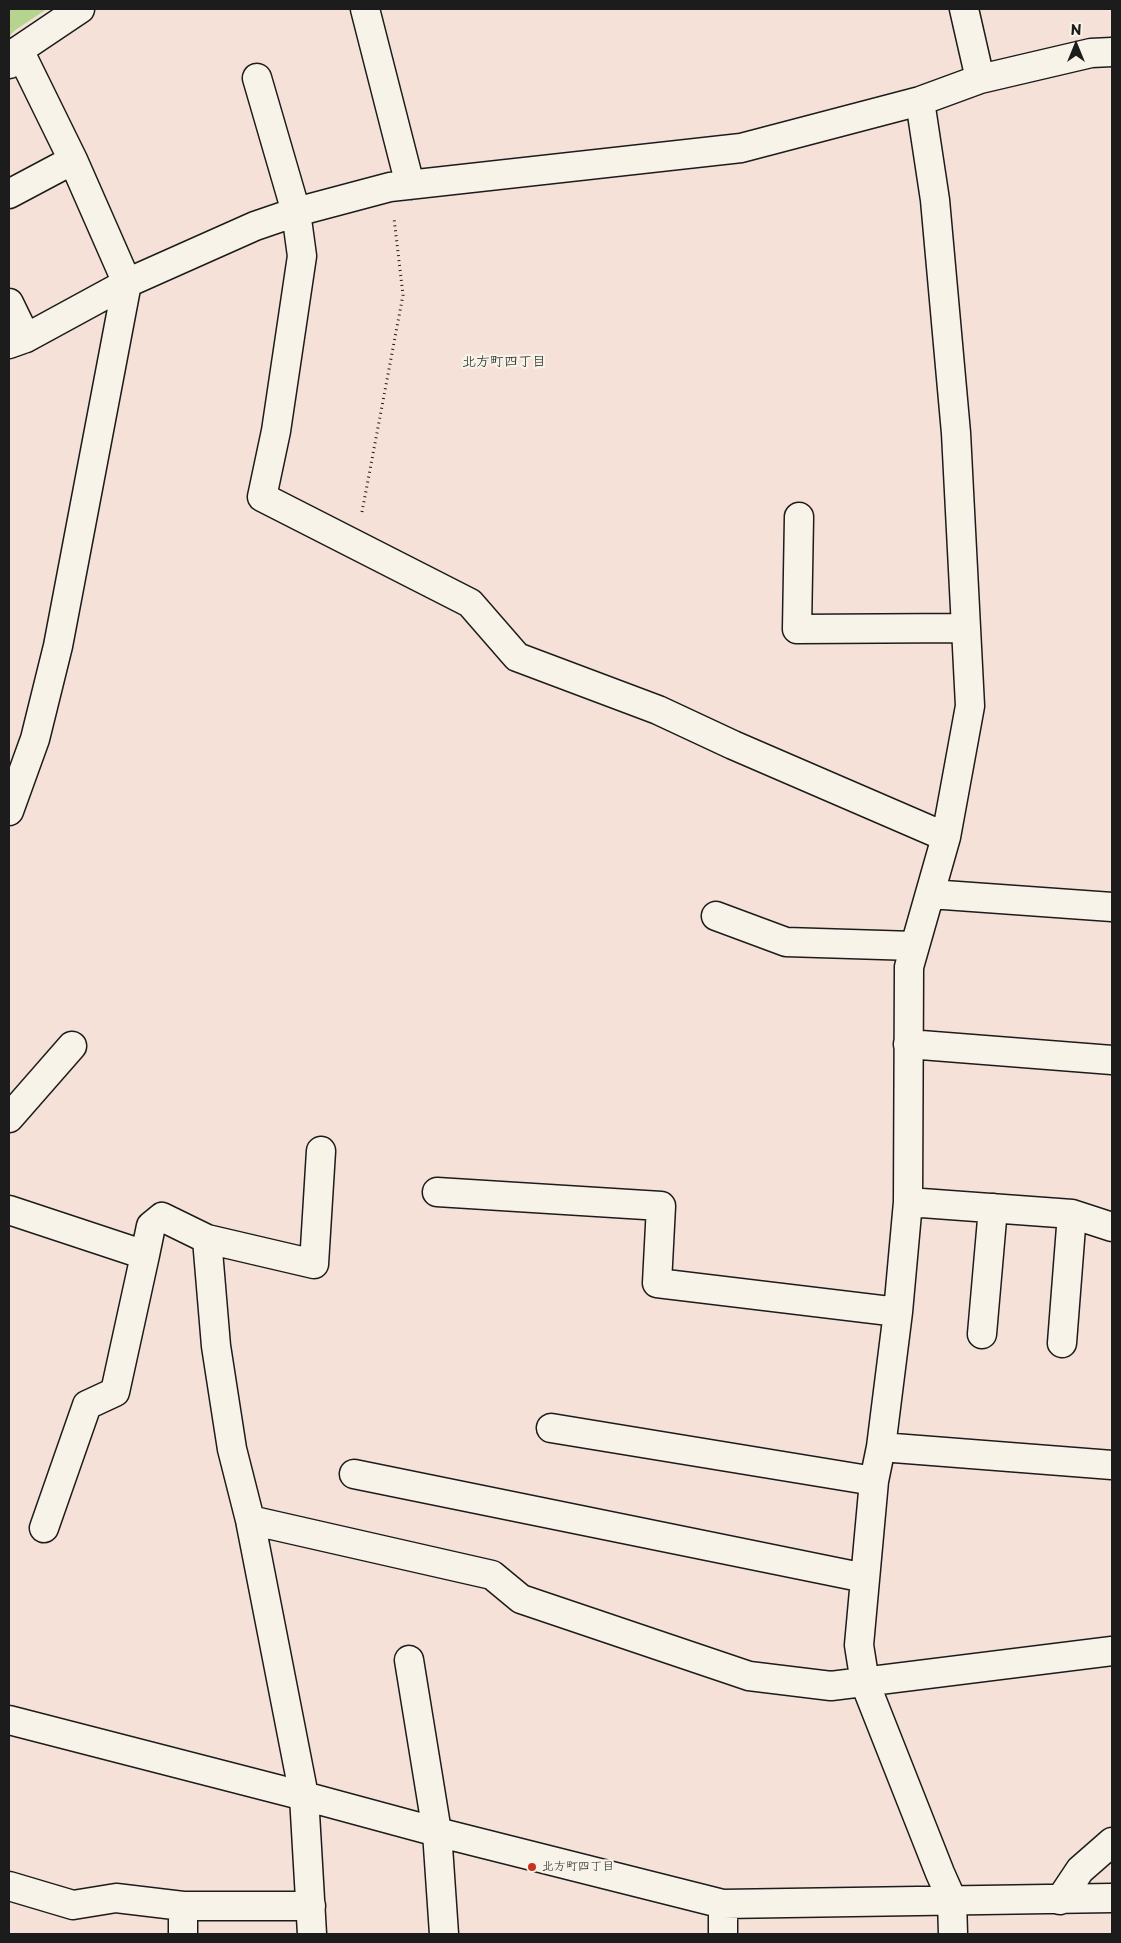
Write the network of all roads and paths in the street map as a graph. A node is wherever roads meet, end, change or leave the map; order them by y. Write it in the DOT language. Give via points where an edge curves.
graph roads {
  1 [pos="80,9"];
  2 [pos="365,9"];
  3 [pos="964,9"];
  4 [pos="1112,52"];
  5 [pos="14,57"];
  6 [pos="257,78"];
  7 [pos="980,79"];
  8 [pos="920,101"];
  9 [pos="73,160"];
  10 [pos="400,186"];
  11 [pos="9,194"];
  12 [pos="296,212"];
  13 [pos="127,283"];
  14 [pos="9,303"];
  15 [pos="17,341"];
  16 [pos="799,517"];
  17 [pos="356,546"];
  18 [pos="966,628"];
  19 [pos="9,810"];
  20 [pos="946,837"];
  21 [pos="930,894"];
  22 [pos="1112,906"];
  23 [pos="716,916"];
  24 [pos="914,946"];
  25 [pos="908,1044"];
  26 [pos="72,1046"];
  27 [pos="1112,1060"];
  28 [pos="9,1118"];
  29 [pos="321,1151"];
  30 [pos="437,1192"];
  31 [pos="908,1202"];
  32 [pos="993,1208"];
  33 [pos="9,1210"];
  34 [pos="1072,1214"];
  35 [pos="1112,1227"];
  36 [pos="207,1239"];
  37 [pos="145,1255"];
  38 [pos="898,1312"];
  39 [pos="982,1334"];
  40 [pos="1062,1343"];
  41 [pos="550,1428"];
  42 [pos="881,1447"];
  43 [pos="1112,1465"];
  44 [pos="354,1474"];
  45 [pos="874,1481"];
  46 [pos="250,1520"];
  47 [pos="44,1528"];
  48 [pos="865,1578"];
  49 [pos="1112,1651"];
  50 [pos="409,1660"];
  51 [pos="865,1682"];
  52 [pos="9,1720"];
  53 [pos="304,1796"];
  54 [pos="437,1832"];
  55 [pos="1112,1842"];
  56 [pos="9,1886"];
  57 [pos="1112,1898"];
  58 [pos="952,1900"];
  59 [pos="1060,1900"];
  60 [pos="723,1904"];
  61 [pos="183,1906"];
  62 [pos="311,1906"];
  63 [pos="183,1934"];
  64 [pos="312,1934"];
  65 [pos="444,1934"];
  66 [pos="723,1934"];
  67 [pos="953,1934"];
  1 -- 5 [label="street"];
  2 -- 10 [label="street"];
  3 -- 7 [label="street"];
  4 -- 7 [label="street" via="1090,52"];
  5 -- 9 [label="street"];
  6 -- 12 [label="street"];
  7 -- 8 [label="street"];
  8 -- 10 [label="street" via="741,148"];
  8 -- 18 [label="street" via="934,200 956,433"];
  9 -- 11 [label="street"];
  9 -- 13 [label="street"];
  10 -- 12 [label="street"];
  10 -- 17 [label="path" via="403,295"];
  12 -- 13 [label="street" via="255,226"];
  12 -- 17 [label="street" via="302,256 276,431 262,497"];
  13 -- 15 [label="street"];
  13 -- 19 [label="street" via="58,646 35,739"];
  14 -- 15 [label="street"];
  16 -- 18 [label="street" via="797,629"];
  17 -- 20 [label="street" via="470,604 517,657 658,710"];
  18 -- 20 [label="street" via="970,706"];
  20 -- 21 [label="street"];
  21 -- 22 [label="street"];
  21 -- 24 [label="street"];
  23 -- 24 [label="street" via="786,942"];
  24 -- 25 [label="street" via="908,966"];
  25 -- 27 [label="street"];
  25 -- 31 [label="street"];
  26 -- 28 [label="street"];
  29 -- 36 [label="street" via="314,1264"];
  30 -- 38 [label="street" via="661,1206 657,1282"];
  31 -- 32 [label="street"];
  31 -- 38 [label="street"];
  32 -- 34 [label="street"];
  32 -- 39 [label="street"];
  33 -- 37 [label="street"];
  34 -- 35 [label="street"];
  34 -- 40 [label="street"];
  36 -- 37 [label="street" via="162,1217 152,1226"];
  36 -- 46 [label="street" via="216,1346 232,1449"];
  37 -- 47 [label="street" via="114,1392 87,1404"];
  38 -- 42 [label="street"];
  41 -- 45 [label="street"];
  42 -- 43 [label="street"];
  42 -- 45 [label="street"];
  44 -- 48 [label="street"];
  45 -- 48 [label="street"];
  46 -- 51 [label="street" via="492,1574 521,1599 749,1676 832,1686"];
  46 -- 53 [label="street"];
  48 -- 51 [label="street" via="859,1645"];
  49 -- 51 [label="street"];
  50 -- 54 [label="street"];
  51 -- 58 [label="street"];
  52 -- 53 [label="street"];
  53 -- 54 [label="street"];
  53 -- 62 [label="street"];
  54 -- 60 [label="street"];
  54 -- 65 [label="street"];
  55 -- 59 [label="street" via="1080,1870"];
  56 -- 61 [label="street" via="72,1905 116,1898"];
  57 -- 59 [label="street"];
  58 -- 59 [label="street"];
  58 -- 60 [label="street"];
  58 -- 67 [label="street"];
  60 -- 66 [label="street"];
  61 -- 62 [label="street"];
  61 -- 63 [label="street"];
  62 -- 64 [label="street"];
}
